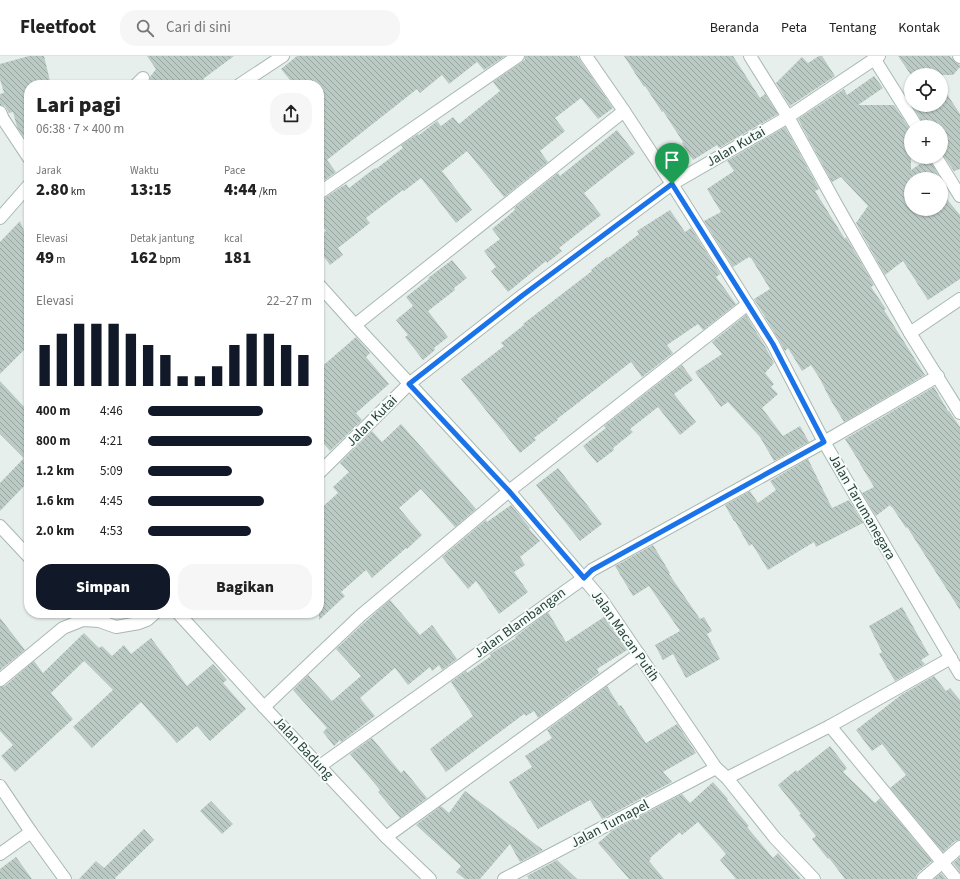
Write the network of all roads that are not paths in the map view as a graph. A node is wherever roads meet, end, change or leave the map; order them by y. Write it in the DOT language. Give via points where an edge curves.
graph roads {
  1 [pos="283,56"];
  2 [pos="518,56"];
  3 [pos="586,56"];
  4 [pos="750,56"];
  5 [pos="877,58"];
  6 [pos="247,80"];
  7 [pos="624,111"];
  8 [pos="0,112"];
  9 [pos="788,117"];
  10 [pos="913,120"];
  11 [pos="24,150"];
  12 [pos="940,164"];
  13 [pos="672,184"];
  14 [pos="24,190"];
  15 [pos="324,190"];
  16 [pos="960,196"];
  17 [pos="0,218"];
  18 [pos="324,291"];
  19 [pos="960,299"];
  20 [pos="748,304"];
  21 [pos="355,325"];
  22 [pos="910,333"];
  23 [pos="938,376"];
  24 [pos="409,384"];
  25 [pos="960,413"];
  26 [pos="824,442"];
  27 [pos="324,468"];
  28 [pos="509,491"];
  29 [pos="0,526"];
  30 [pos="24,552"];
  31 [pos="584,578"];
  32 [pos="78,618"];
  33 [pos="84,618"];
  34 [pos="149,618"];
  35 [pos="183,618"];
  36 [pos="639,654"];
  37 [pos="951,658"];
  38 [pos="960,674"];
  39 [pos="0,680"];
  40 [pos="264,707"];
  41 [pos="830,726"];
  42 [pos="320,766"];
  43 [pos="716,768"];
  44 [pos="727,778"];
  45 [pos="0,786"];
  46 [pos="30,832"];
  47 [pos="386,837"];
  48 [pos="960,847"];
  49 [pos="0,854"];
  50 [pos="942,863"];
  51 [pos="65,879"];
  52 [pos="430,879"];
  53 [pos="504,879"];
  54 [pos="814,879"];
  55 [pos="923,879"];
  56 [pos="956,879"];
  1 -- 6 [label="street"];
  2 -- 15 [label="street"];
  3 -- 7 [label="street, Jalan Tarumanegara"];
  4 -- 9 [label="street"];
  5 -- 9 [label="street, Jalan Kutai"];
  5 -- 10 [label="street"];
  7 -- 13 [label="street, Jalan Tarumanegara"];
  7 -- 21 [label="street"];
  8 -- 11 [label="street"];
  9 -- 13 [label="street, Jalan Kutai"];
  9 -- 22 [label="street"];
  12 -- 16 [label="street"];
  13 -- 20 [label="street, Jalan Tarumanegara"];
  13 -- 24 [label="street, Jalan Kutai"];
  14 -- 17 [label="street"];
  18 -- 21 [label="street, Jalan Macan Putih"];
  19 -- 22 [label="street"];
  20 -- 26 [label="street, Jalan Tarumanegara" via="773,344"];
  20 -- 28 [label="street"];
  21 -- 24 [label="street, Jalan Macan Putih"];
  22 -- 23 [label="street"];
  23 -- 25 [label="street"];
  23 -- 26 [label="street, Jalan Blambangan"];
  24 -- 27 [label="street, Jalan Kutai"];
  24 -- 28 [label="street, Jalan Macan Putih"];
  26 -- 31 [label="street, Jalan Blambangan" via="592,570"];
  26 -- 37 [label="street, Jalan Tarumanegara"];
  28 -- 31 [label="street, Jalan Macan Putih"];
  28 -- 40 [label="street" via="360,616"];
  29 -- 30 [label="street"];
  31 -- 36 [label="street, Jalan Macan Putih"];
  31 -- 42 [label="street, Jalan Blambangan"];
  32 -- 39 [label="street"];
  33 -- 34 [label="street" via="116,627 139,623"];
  35 -- 40 [label="street, Jalan Badung"];
  36 -- 43 [label="street, Jalan Macan Putih"];
  36 -- 47 [label="street"];
  37 -- 38 [label="street, Jalan Tarumanegara"];
  37 -- 41 [label="street"];
  40 -- 42 [label="street, Jalan Badung"];
  41 -- 44 [label="street"];
  41 -- 50 [label="street"];
  42 -- 47 [label="street, Jalan Badung"];
  43 -- 44 [label="street, Jalan Macan Putih"];
  43 -- 53 [label="street, Jalan Tumapel"];
  44 -- 54 [label="street, Jalan Macan Putih" via="775,838"];
  45 -- 46 [label="street"];
  46 -- 49 [label="street"];
  46 -- 51 [label="street"];
  47 -- 52 [label="street, Jalan Badung"];
  48 -- 50 [label="street"];
  50 -- 55 [label="street"];
  50 -- 56 [label="street"];
}
